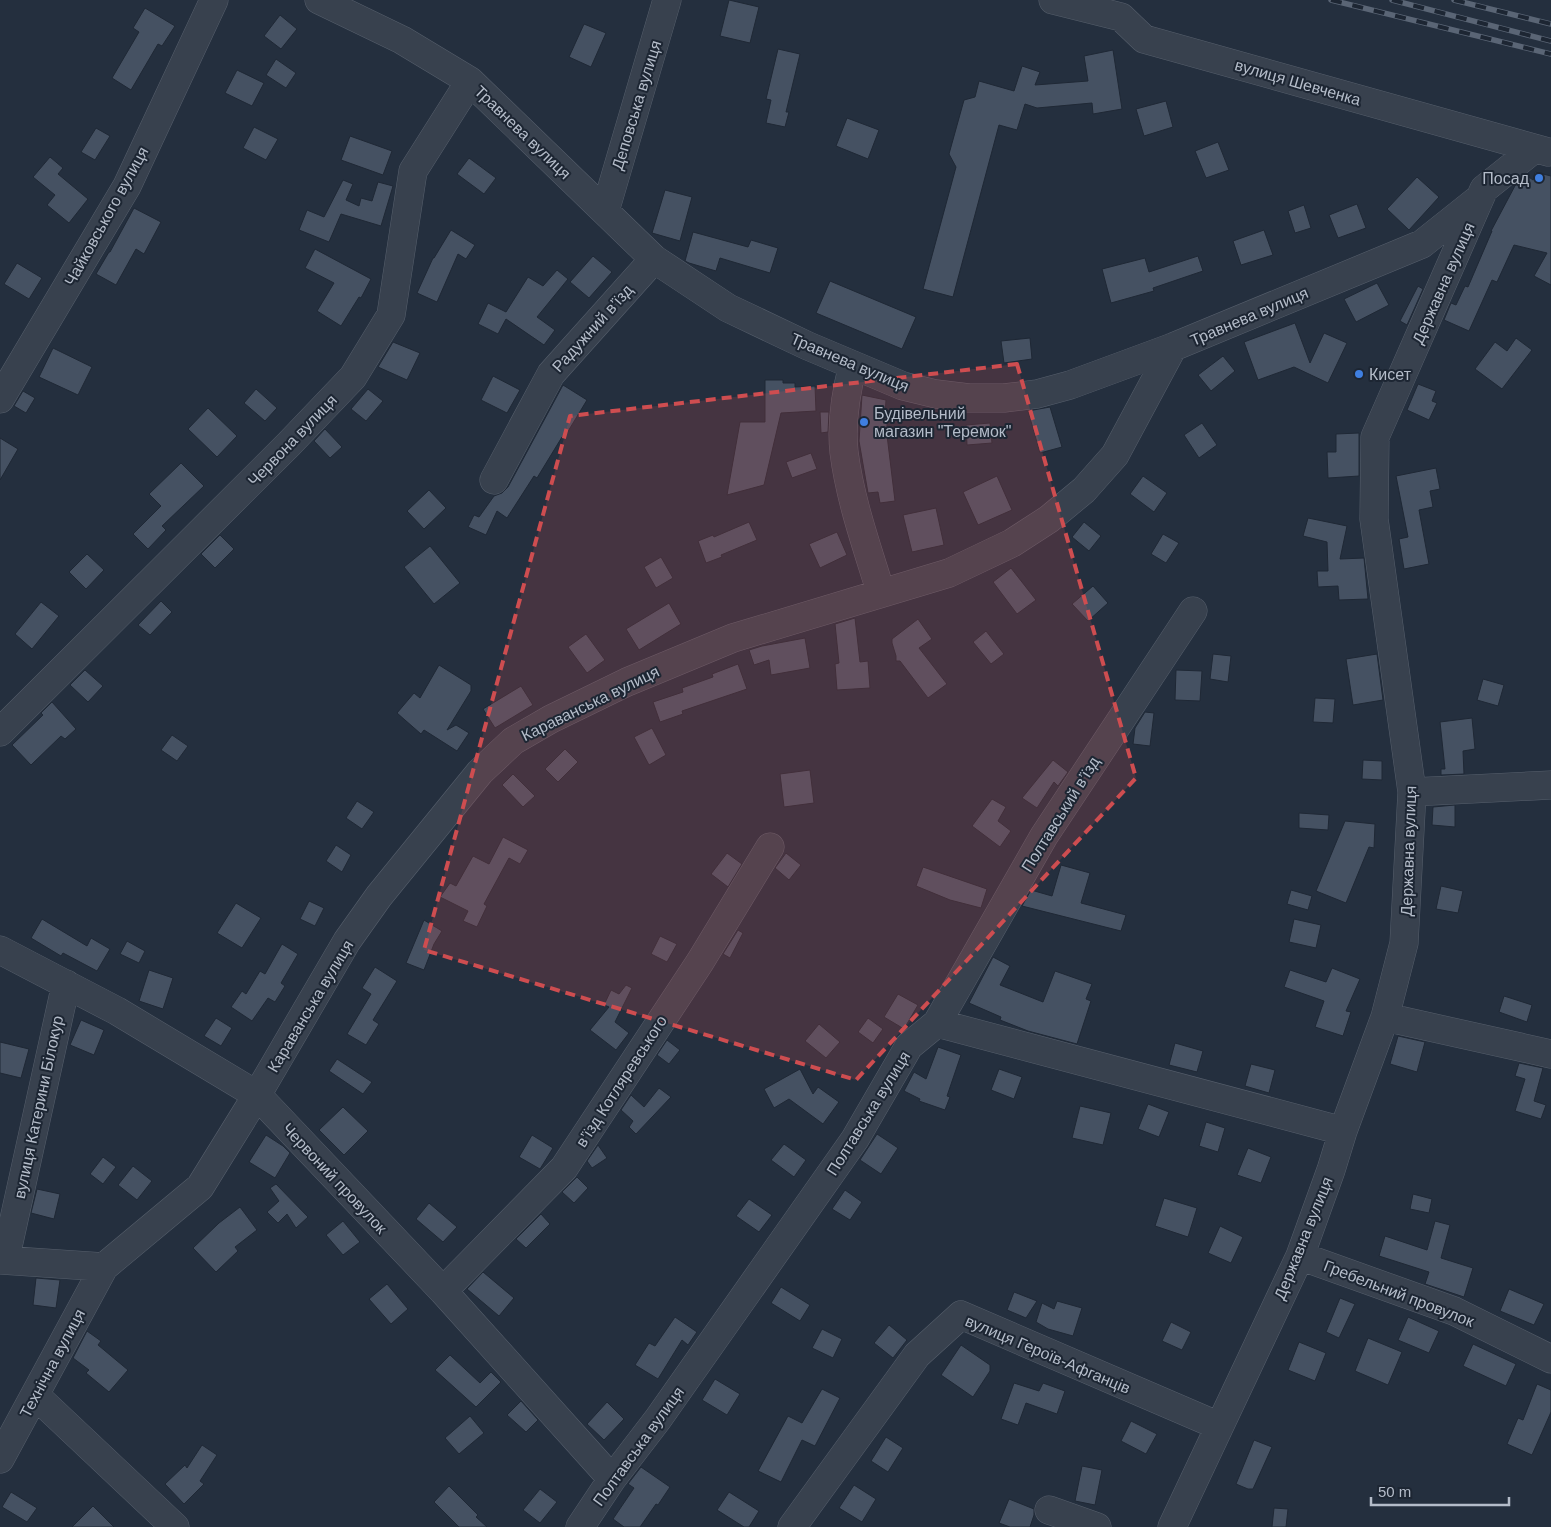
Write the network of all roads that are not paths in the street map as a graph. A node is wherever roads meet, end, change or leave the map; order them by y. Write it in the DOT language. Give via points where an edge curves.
graph roads {
  1 [pos="214,0"];
  2 [pos="319,0"];
  3 [pos="668,0"];
  4 [pos="1053,0"];
  5 [pos="470,81"];
  6 [pos="1543,151"];
  7 [pos="1479,199"];
  8 [pos="605,210"];
  9 [pos="654,259"];
  10 [pos="1173,348"];
  11 [pos="853,364"];
  12 [pos="0,399"];
  13 [pos="494,480"];
  14 [pos="881,593"];
  15 [pos="1193,611"];
  16 [pos="0,732"];
  17 [pos="1551,785"];
  18 [pos="1412,792"];
  19 [pos="770,847"];
  20 [pos="0,950"];
  21 [pos="66,984"];
  22 [pos="1385,1017"];
  23 [pos="937,1023"];
  24 [pos="1551,1054"];
  25 [pos="257,1095"];
  26 [pos="1343,1131"];
  27 [pos="1300,1256"];
  28 [pos="2,1260"];
  29 [pos="104,1267"];
  30 [pos="443,1291"];
  31 [pos="1551,1359"];
  32 [pos="35,1395"];
  33 [pos="1219,1426"];
  34 [pos="0,1459"];
  35 [pos="612,1479"];
  36 [pos="1049,1510"];
  37 [pos="175,1527"];
  38 [pos="580,1527"];
  39 [pos="792,1527"];
  40 [pos="1097,1527"];
  41 [pos="1172,1527"];
  1 -- 12 [label="street, Чайковського вулиця" via="127,186"];
  2 -- 5 [label="street, Травнева вулиця" via="402,40"];
  3 -- 8 [label="street, Деповська вулиця"];
  4 -- 6 [label="street, вулиця Шевченка" via="1121,17 1144,39"];
  5 -- 8 [label="street, Травнева вулиця"];
  5 -- 16 [label="street, Червона вулиця" via="412,171 391,315 353,377"];
  6 -- 7 [label="street, Державна вулиця" via="1484,189"];
  7 -- 10 [label="street, Травнева вулиця" via="1422,244"];
  7 -- 18 [label="street, Державна вулиця" via="1375,437 1374,519"];
  8 -- 9 [label="street, Травнева вулиця"];
  9 -- 11 [label="street, Травнева вулиця" via="728,308"];
  9 -- 13 [label="street, Радужний в’їзд" via="551,374"];
  10 -- 11 [label="street, Травнева вулиця" via="1070,385 1004,398 936,394 902,386"];
  10 -- 14 [label="street, Караванська вулиця" via="1115,455 1084,490 1049,519 1012,543 949,572"];
  11 -- 14 [label="street" via="848,386 844,451 855,505"];
  14 -- 25 [label="street, Караванська вулиця" via="733,638 627,682 513,741 480,772 347,941"];
  15 -- 23 [label="street, Полтавський в’їзд" via="1044,836"];
  17 -- 18 [label="street"];
  18 -- 22 [label="street, Державна вулиця" via="1404,943"];
  19 -- 30 [label="street, в’їзд Котляревського" via="700,962 564,1168"];
  20 -- 21 [label="street, Червоний провулок"];
  21 -- 25 [label="street, Червоний провулок" via="117,1010"];
  21 -- 28 [label="street, вулиця Катерини Білокур"];
  22 -- 24 [label="street"];
  22 -- 26 [label="street, Державна вулиця"];
  23 -- 26 [label="street"];
  23 -- 35 [label="street, Полтавська вулиця" via="909,1046 856,1139 664,1411"];
  25 -- 29 [label="street, Караванська вулиця" via="200,1187"];
  25 -- 30 [label="street, Червоний провулок"];
  26 -- 27 [label="street, Державна вулиця"];
  27 -- 31 [label="street, Гребельний провулок" via="1454,1311"];
  27 -- 33 [label="street, Державна вулиця"];
  28 -- 29 [label="street"];
  29 -- 32 [label="street, Технічна вулиця"];
  30 -- 35 [label="street, Червоний провулок"];
  32 -- 34 [label="street, Технічна вулиця"];
  32 -- 37 [label="street"];
  33 -- 39 [label="street, вулиця Героїв-Афганців" via="962,1315 917,1355"];
  33 -- 41 [label="street, Державна вулиця"];
  35 -- 38 [label="street, Полтавська вулиця"];
  36 -- 40 [label="street"];
}
